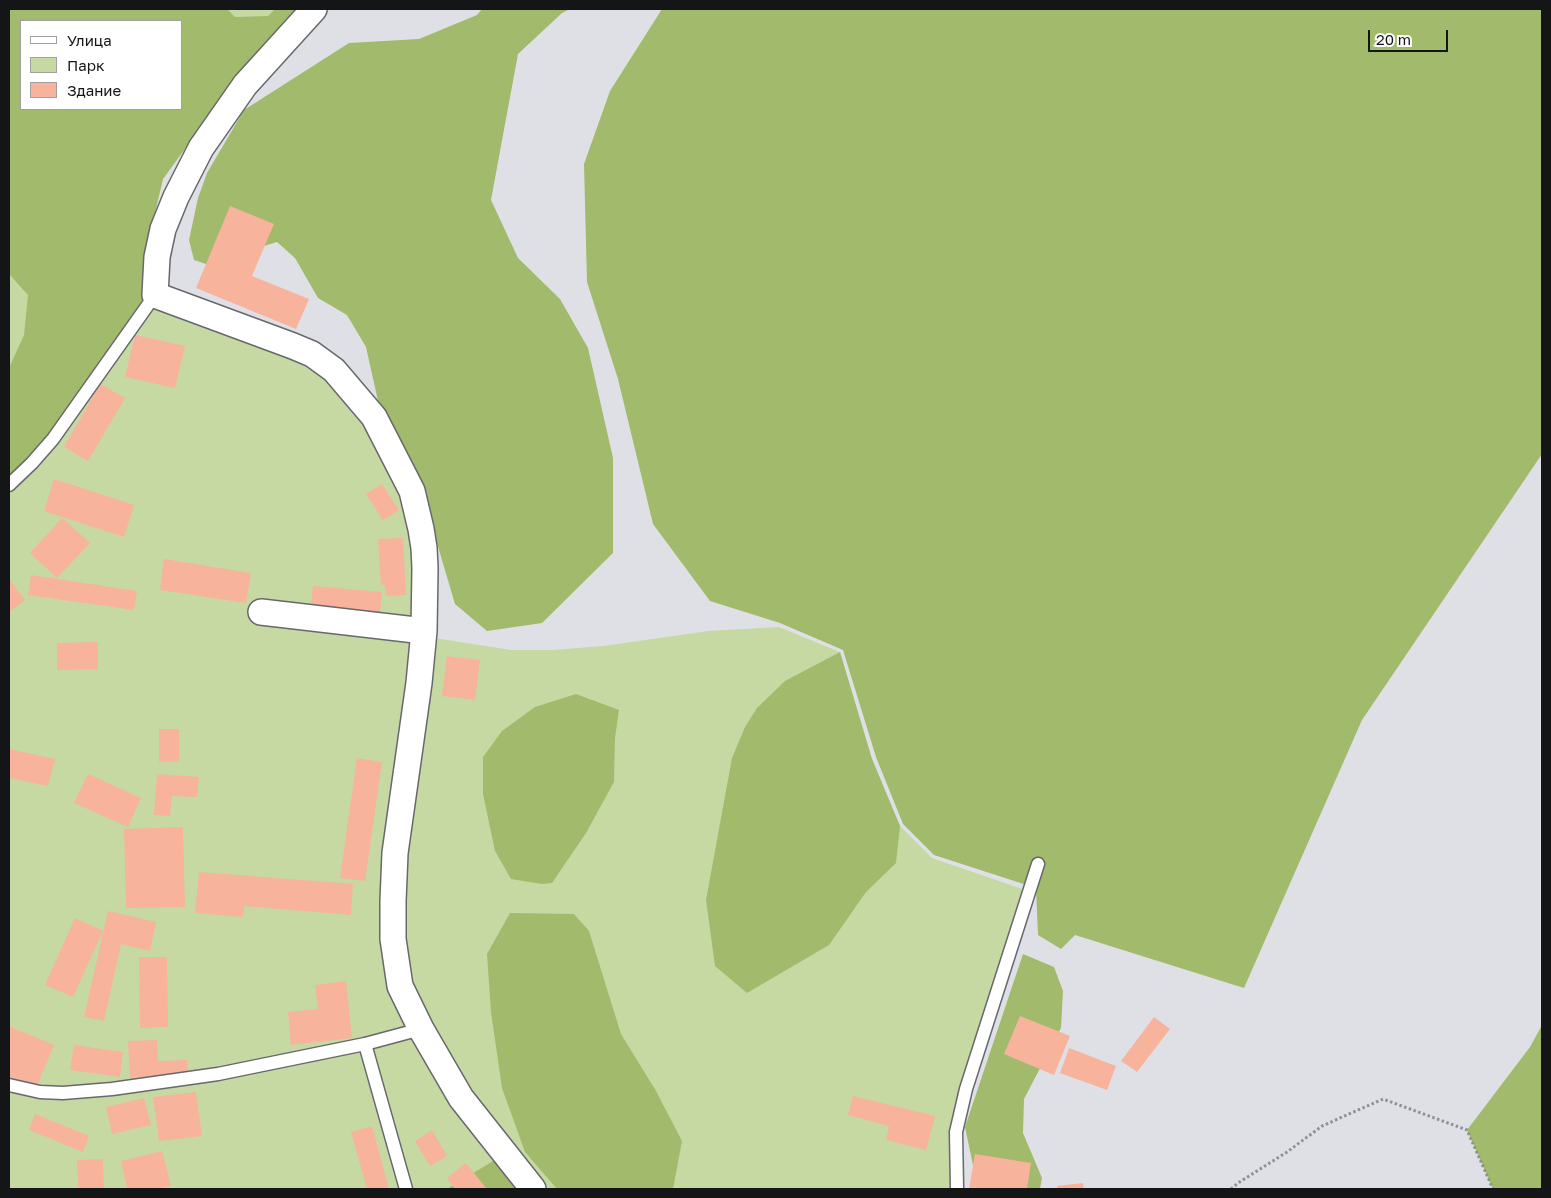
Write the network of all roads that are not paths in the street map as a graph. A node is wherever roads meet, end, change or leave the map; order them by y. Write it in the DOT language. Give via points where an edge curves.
graph roads {
  1 [pos="314,9"];
  2 [pos="155,295"];
  3 [pos="9,485"];
  4 [pos="261,612"];
  5 [pos="424,631"];
  6 [pos="1038,864"];
  7 [pos="421,1029"];
  8 [pos="365,1044"];
  9 [pos="9,1085"];
  10 [pos="406,1189"];
  11 [pos="533,1189"];
  12 [pos="957,1189"];
  1 -- 2 [label="street" via="245,85 201,148 163,229 156,263"];
  2 -- 3 [label="lane" via="52,439"];
  2 -- 5 [label="street" via="312,354 334,370 374,417 412,491 422,528"];
  4 -- 5 [label="street"];
  5 -- 7 [label="street" via="395,854 393,901 400,986"];
  6 -- 12 [label="lane" via="966,1088 956,1132"];
  7 -- 8 [label="lane"];
  7 -- 11 [label="street" via="461,1098"];
  8 -- 9 [label="lane" via="218,1074 112,1089 63,1093"];
  8 -- 10 [label="lane"];
}
